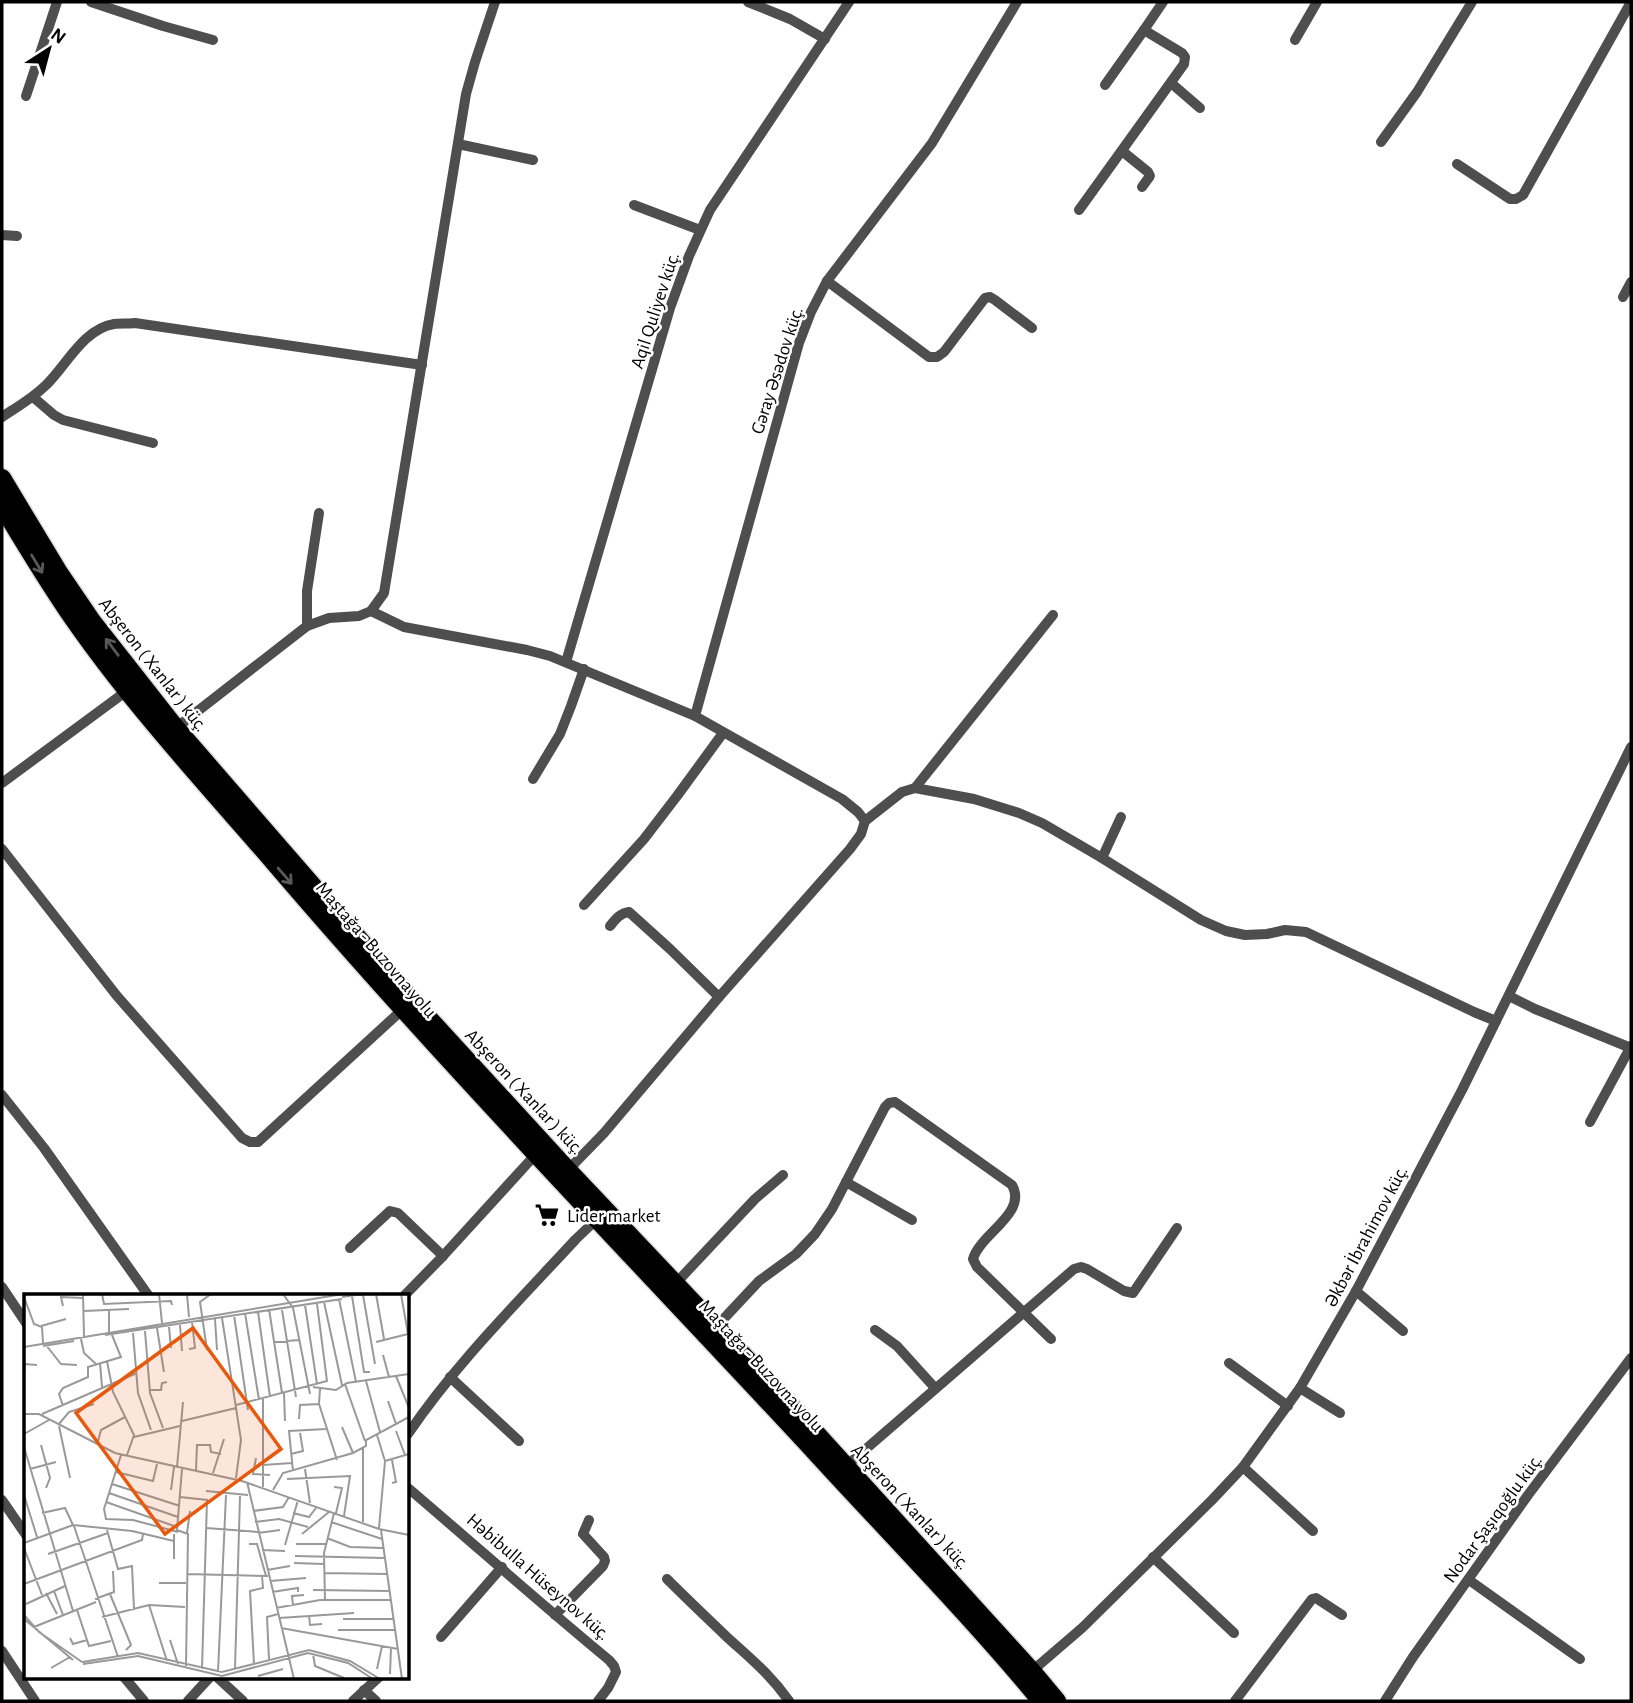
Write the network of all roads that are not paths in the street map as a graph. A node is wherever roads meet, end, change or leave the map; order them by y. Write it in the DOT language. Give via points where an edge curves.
graph roads {
  1 [pos="57,2"];
  2 [pos="91,2"];
  3 [pos="495,2"];
  4 [pos="748,2"];
  5 [pos="849,2"];
  6 [pos="1017,2"];
  7 [pos="1163,2"];
  8 [pos="1317,2"];
  9 [pos="1472,2"];
  10 [pos="1631,2"];
  11 [pos="1144,30"];
  12 [pos="825,39"];
  13 [pos="213,40"];
  14 [pos="1295,40"];
  15 [pos="1171,83"];
  16 [pos="1105,85"];
  17 [pos="26,96"];
  18 [pos="1200,108"];
  19 [pos="1381,142"];
  20 [pos="458,144"];
  21 [pos="1122,151"];
  22 [pos="533,160"];
  23 [pos="1457,164"];
  24 [pos="1142,187"];
  25 [pos="634,205"];
  26 [pos="1079,210"];
  27 [pos="700,230"];
  28 [pos="2,235"];
  29 [pos="17,236"];
  30 [pos="827,281"];
  31 [pos="1631,282"];
  32 [pos="1623,297"];
  33 [pos="1032,327"];
  34 [pos="422,365"];
  35 [pos="33,397"];
  36 [pos="2,416"];
  37 [pos="153,443"];
  38 [pos="2,478"];
  39 [pos="2,506"];
  40 [pos="319,513"];
  41 [pos="371,611"];
  42 [pos="1053,615"];
  43 [pos="307,626"];
  44 [pos="566,662"];
  45 [pos="584,669"];
  46 [pos="133,686"];
  47 [pos="695,716"];
  48 [pos="176,728"];
  49 [pos="723,733"];
  50 [pos="1631,747"];
  51 [pos="533,779"];
  52 [pos="2,783"];
  53 [pos="915,788"];
  54 [pos="1121,817"];
  55 [pos="865,821"];
  56 [pos="2,849"];
  57 [pos="1102,858"];
  58 [pos="584,905"];
  59 [pos="610,926"];
  60 [pos="1509,996"];
  61 [pos="719,997"];
  62 [pos="402,1010"];
  63 [pos="1496,1021"];
  64 [pos="1631,1047"];
  65 [pos="2,1095"];
  66 [pos="1590,1122"];
  67 [pos="536,1154"];
  68 [pos="568,1170"];
  69 [pos="783,1175"];
  70 [pos="846,1182"];
  71 [pos="597,1219"];
  72 [pos="912,1220"];
  73 [pos="1177,1228"];
  74 [pos="350,1248"];
  75 [pos="443,1256"];
  76 [pos="676,1283"];
  77 [pos="2,1287"];
  78 [pos="1356,1292"];
  79 [pos="147,1294"];
  80 [pos="406,1294"];
  81 [pos="1024,1311"];
  82 [pos="24,1320"];
  83 [pos="716,1327"];
  84 [pos="875,1329"];
  85 [pos="1403,1331"];
  86 [pos="1051,1339"];
  87 [pos="1631,1358"];
  88 [pos="1229,1363"];
  89 [pos="450,1377"];
  90 [pos="935,1388"];
  91 [pos="1300,1388"];
  92 [pos="1288,1406"];
  93 [pos="1340,1413"];
  94 [pos="410,1431"];
  95 [pos="519,1441"];
  96 [pos="845,1466"];
  97 [pos="1243,1467"];
  98 [pos="410,1490"];
  99 [pos="2,1500"];
  100 [pos="589,1520"];
  101 [pos="1313,1531"];
  102 [pos="24,1532"];
  103 [pos="1153,1557"];
  104 [pos="502,1567"];
  105 [pos="667,1579"];
  106 [pos="1469,1580"];
  107 [pos="555,1615"];
  108 [pos="1342,1615"];
  109 [pos="1234,1633"];
  110 [pos="441,1637"];
  111 [pos="2,1651"];
  112 [pos="1580,1659"];
  113 [pos="1032,1671"];
  114 [pos="125,1678"];
  115 [pos="209,1678"];
  116 [pos="218,1678"];
  117 [pos="378,1678"];
  118 [pos="364,1690"];
  119 [pos="1033,1696"];
  120 [pos="35,1701"];
  121 [pos="144,1701"];
  122 [pos="188,1701"];
  123 [pos="243,1701"];
  124 [pos="353,1701"];
  125 [pos="376,1701"];
  126 [pos="598,1701"];
  127 [pos="789,1701"];
  128 [pos="1057,1701"];
  129 [pos="1235,1701"];
  130 [pos="1385,1701"];
  1 -- 17 [label="street"];
  2 -- 13 [label="street"];
  3 -- 20 [label="street" via="469,83"];
  4 -- 12 [label="street"];
  5 -- 12 [label="street, Aqil Quliyev küç."];
  6 -- 30 [label="street, Gəray Əsədov küç." via="932,143"];
  7 -- 11 [label="street"];
  8 -- 14 [label="street"];
  9 -- 19 [label="street"];
  10 -- 23 [label="street" via="1523,195 1510,199"];
  11 -- 15 [label="street" via="1185,57"];
  11 -- 16 [label="street"];
  12 -- 27 [label="street, Aqil Quliyev küç."];
  15 -- 18 [label="street"];
  15 -- 21 [label="street"];
  20 -- 22 [label="street"];
  20 -- 34 [label="street"];
  21 -- 24 [label="street" via="1148,172"];
  21 -- 26 [label="street"];
  25 -- 27 [label="street"];
  27 -- 44 [label="street, Aqil Quliyev küç." via="670,308"];
  28 -- 29 [label="street"];
  30 -- 33 [label="street" via="929,356 944,352 985,298 995,300"];
  30 -- 47 [label="street, Gəray Əsədov küç." via="799,342"];
  31 -- 32 [label="street"];
  34 -- 35 [label="street" via="135,323 113,324 85,340"];
  34 -- 41 [label="street" via="384,593"];
  35 -- 36 [label="street"];
  35 -- 37 [label="street" via="63,420"];
  46 -- 38 [label="main road, Abşeron ( Xanlar ) küç., one-way"];
  39 -- 46 [label="main road, Maştağa - Buzovna yolu, one-way" via="80,629"];
  40 -- 43 [label="street" via="307,591"];
  41 -- 43 [label="street"];
  41 -- 44 [label="street" via="404,627"];
  42 -- 53 [label="street"];
  43 -- 48 [label="street"];
  44 -- 45 [label="street"];
  45 -- 47 [label="street"];
  45 -- 51 [label="street" via="560,734"];
  46 -- 48 [label="main road, Abşeron ( Xanlar ) küç."];
  46 -- 52 [label="street"];
  46 -- 62 [label="main road, Maştağa - Buzovna yolu, one-way" via="319,916"];
  47 -- 49 [label="street"];
  48 -- 68 [label="main road, Abşeron ( Xanlar ) küç." via="412,1000"];
  49 -- 55 [label="street" via="842,799"];
  49 -- 58 [label="street" via="644,839"];
  50 -- 60 [label="street, Əkbər İbrahimov küç."];
  53 -- 55 [label="street" via="902,792"];
  53 -- 57 [label="street" via="1020,813"];
  54 -- 57 [label="street"];
  55 -- 61 [label="street" via="850,849"];
  56 -- 62 [label="street" via="117,996 250,1142 258,1142"];
  57 -- 63 [label="street" via="1226,931 1245,935 1306,932"];
  59 -- 61 [label="street" via="629,912"];
  60 -- 63 [label="street, Əkbər İbrahimov küç."];
  60 -- 64 [label="street"];
  61 -- 68 [label="street"];
  62 -- 67 [label="main road, Maştağa - Buzovna yolu"];
  63 -- 78 [label="street, Əkbər İbrahimov küç."];
  64 -- 66 [label="street"];
  65 -- 79 [label="street"];
  67 -- 71 [label="main road, Maştağa - Buzovna yolu"];
  67 -- 75 [label="street"];
  68 -- 76 [label="main road, Abşeron ( Xanlar ) küç."];
  69 -- 76 [label="street"];
  70 -- 72 [label="street"];
  70 -- 81 [label="street" via="886,1107 895,1102 1012,1185 1016,1192 1012,1211 975,1250 973,1259"];
  70 -- 83 [label="street" via="807,1244 759,1281"];
  71 -- 89 [label="street"];
  71 -- 119 [label="main road, Maştağa - Buzovna yolu" via="930,1577"];
  73 -- 81 [label="street" via="1133,1293 1082,1267"];
  74 -- 75 [label="street" via="390,1211 398,1213"];
  75 -- 80 [label="street"];
  76 -- 83 [label="main road, Abşeron ( Xanlar ) küç."];
  77 -- 82 [label="street"];
  78 -- 85 [label="street"];
  78 -- 91 [label="street, Əkbər İbrahimov küç."];
  81 -- 86 [label="street"];
  81 -- 90 [label="street"];
  83 -- 96 [label="main road, Abşeron ( Xanlar ) küç."];
  84 -- 90 [label="street"];
  87 -- 106 [label="street, Nodar Şaşıqoğlu küç."];
  88 -- 92 [label="street"];
  89 -- 94 [label="street"];
  89 -- 95 [label="street"];
  90 -- 96 [label="street"];
  91 -- 92 [label="street, Əkbər İbrahimov küç."];
  91 -- 93 [label="street"];
  92 -- 97 [label="street, Əkbər İbrahimov küç."];
  96 -- 113 [label="main road, Abşeron ( Xanlar ) küç."];
  97 -- 101 [label="street"];
  97 -- 103 [label="street, Əkbər İbrahimov küç."];
  98 -- 104 [label="street, Həbibulla Hüseynov küç."];
  99 -- 102 [label="street"];
  100 -- 107 [label="street" via="583,1534 605,1561"];
  103 -- 109 [label="street"];
  103 -- 113 [label="street, Əkbər İbrahimov küç."];
  104 -- 107 [label="street, Həbibulla Hüseynov küç."];
  104 -- 110 [label="street"];
  105 -- 127 [label="street" via="762,1668"];
  106 -- 112 [label="street"];
  106 -- 130 [label="street, Nodar Şaşıqoğlu küç."];
  107 -- 126 [label="street, Həbibulla Hüseynov küç." via="614,1666 614,1678"];
  108 -- 129 [label="street" via="1312,1599"];
  111 -- 120 [label="street"];
  113 -- 128 [label="main road, Abşeron ( Xanlar ) küç."];
  114 -- 121 [label="street"];
  115 -- 122 [label="street"];
  116 -- 123 [label="street"];
  117 -- 118 [label="street"];
  118 -- 124 [label="street"];
  118 -- 125 [label="street"];
}
